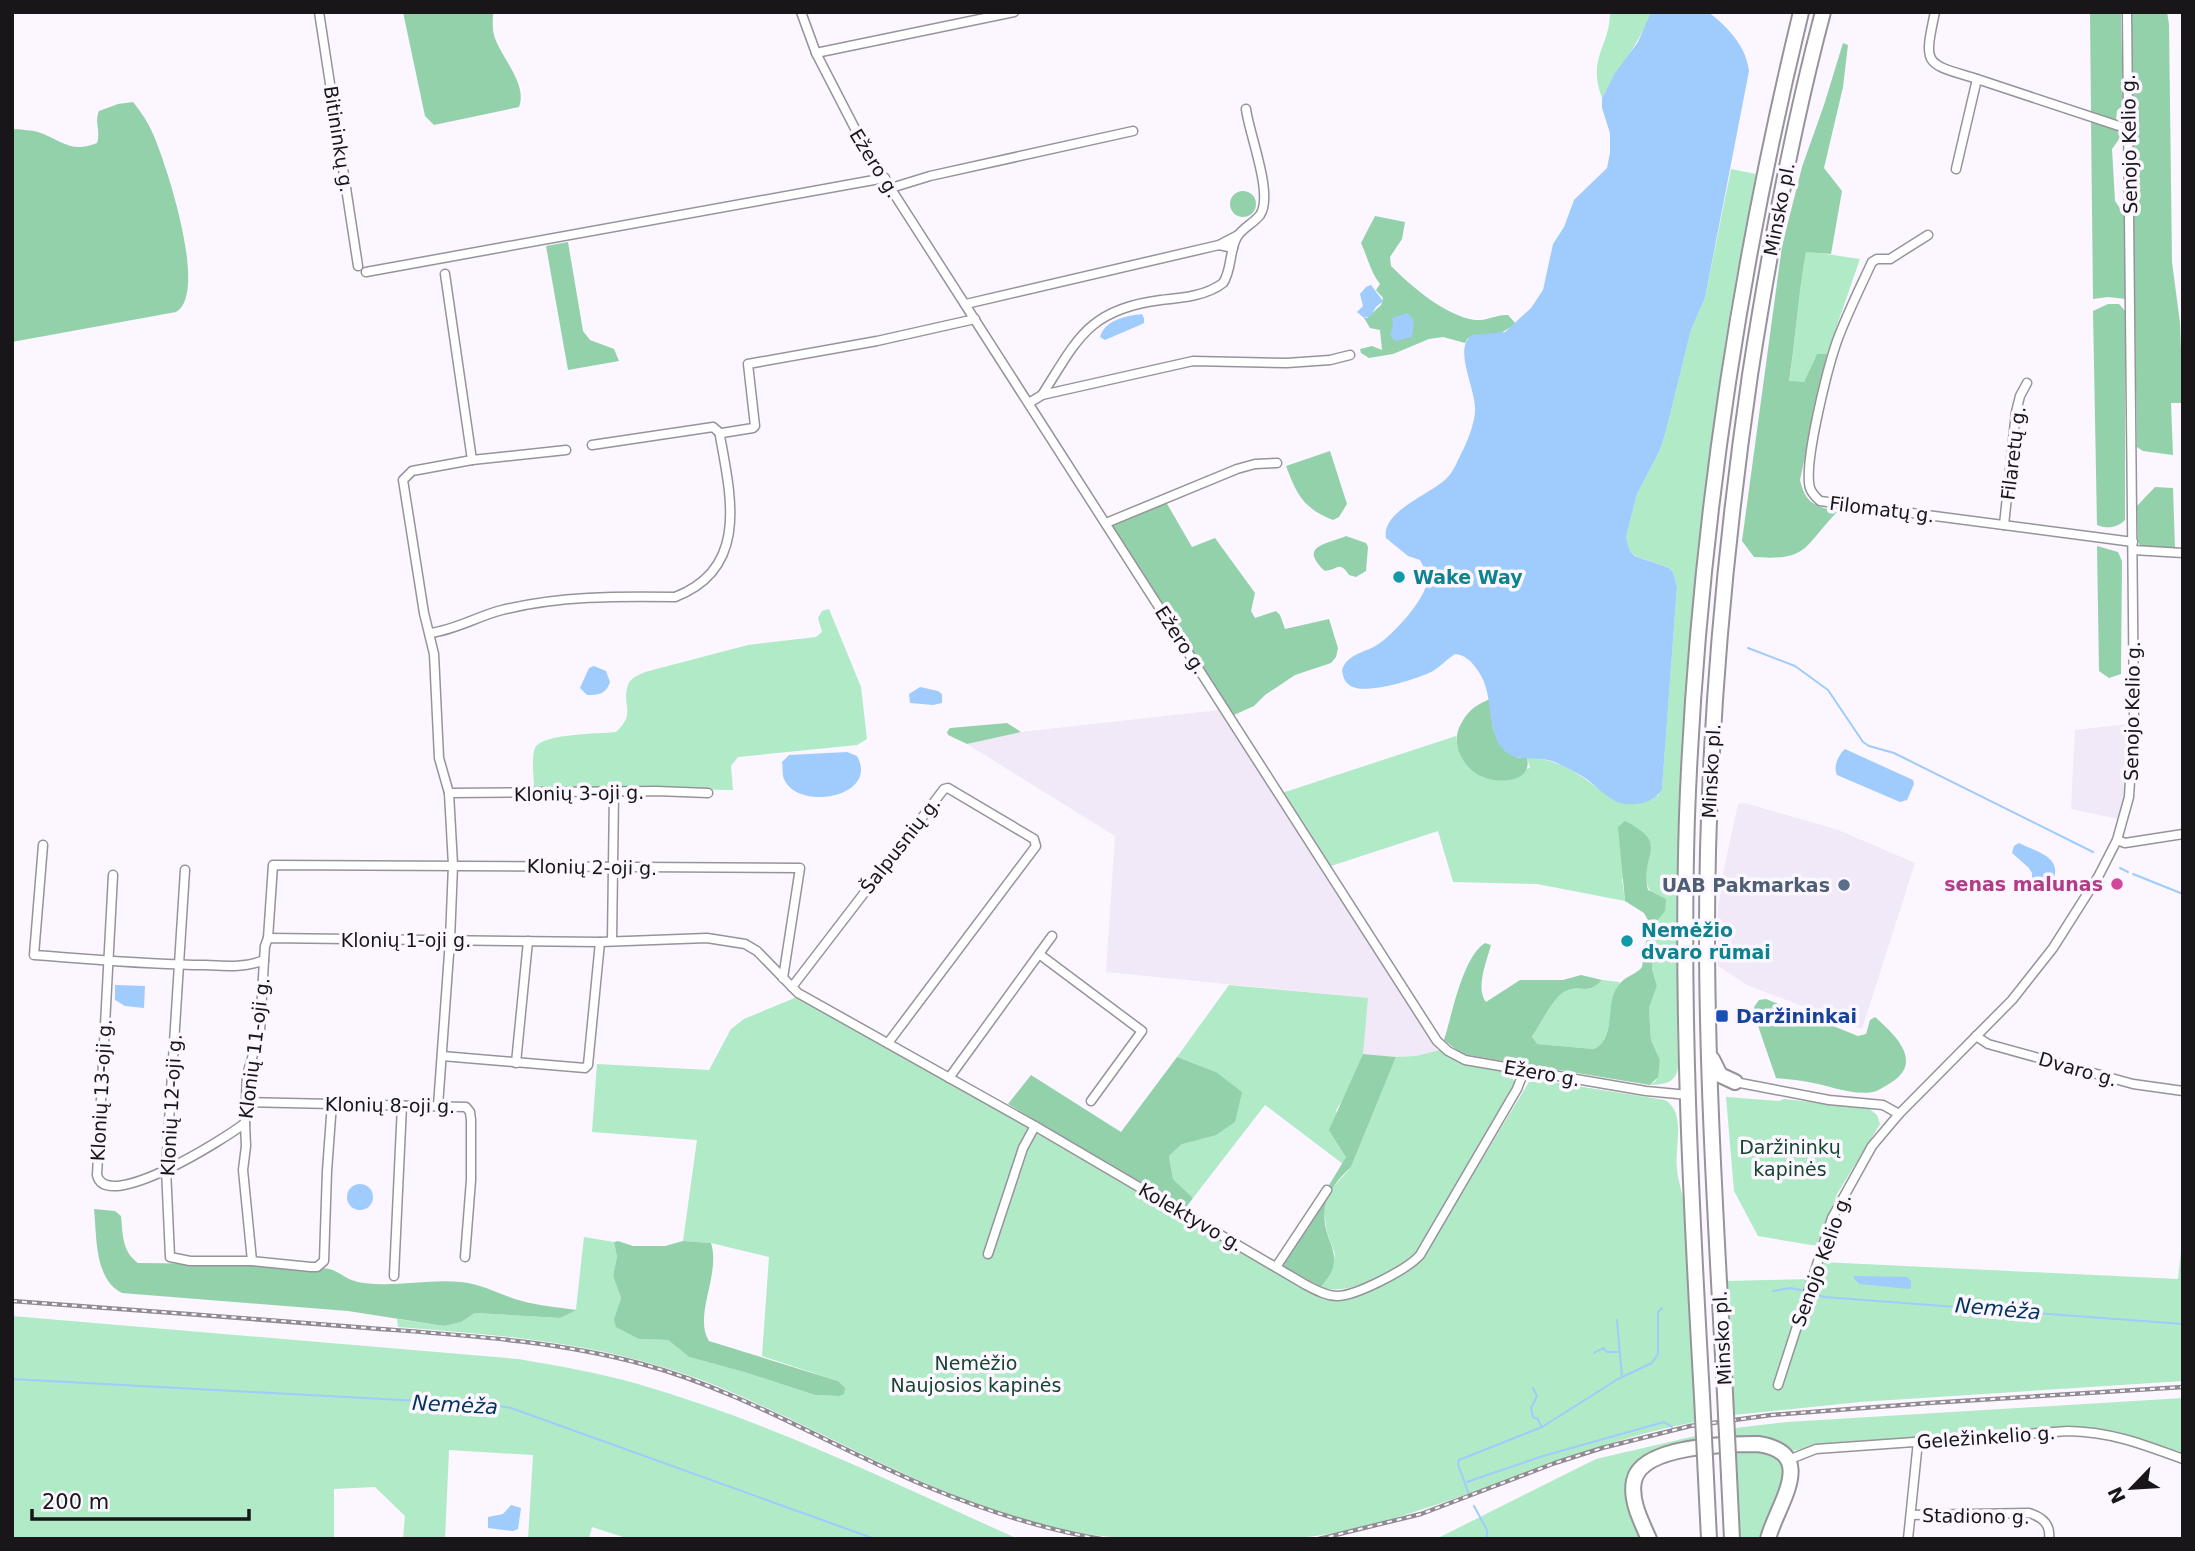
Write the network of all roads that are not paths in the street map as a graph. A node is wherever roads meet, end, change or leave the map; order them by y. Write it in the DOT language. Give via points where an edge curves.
graph roads {
  1 [pos="319,12"];
  2 [pos="800,12"];
  3 [pos="1014,12"];
  4 [pos="1801,12"];
  5 [pos="1823,12"];
  6 [pos="1935,12"];
  7 [pos="2127,12"];
  8 [pos="816,54"];
  9 [pos="1977,79"];
  10 [pos="1246,109"];
  11 [pos="2128,129"];
  12 [pos="1133,131"];
  13 [pos="1956,169"];
  14 [pos="884,178"];
  15 [pos="891,188"];
  16 [pos="1238,235"];
  17 [pos="1928,236"];
  18 [pos="1219,245"];
  19 [pos="1233,248"];
  20 [pos="445,274"];
  21 [pos="966,304"];
  22 [pos="975,319"];
  23 [pos="1350,355"];
  24 [pos="2027,383"];
  25 [pos="1042,395"];
  26 [pos="1029,403"];
  27 [pos="721,434"];
  28 [pos="592,445"];
  29 [pos="566,450"];
  30 [pos="472,460"];
  31 [pos="1277,463"];
  32 [pos="1106,523"];
  33 [pos="2004,525"];
  34 [pos="2133,546"];
  35 [pos="2183,553"];
  36 [pos="430,633"];
  37 [pos="449,793"];
  38 [pos="614,793"];
  39 [pos="708,793"];
  40 [pos="2183,834"];
  41 [pos="2117,839"];
  42 [pos="43,845"];
  43 [pos="453,865"];
  44 [pos="612,867"];
  45 [pos="185,870"];
  46 [pos="113,876"];
  47 [pos="1052,936"];
  48 [pos="268,938"];
  49 [pos="450,940"];
  50 [pos="528,941"];
  51 [pos="612,941"];
  52 [pos="600,942"];
  53 [pos="1039,954"];
  54 [pos="264,960"];
  55 [pos="107,961"];
  56 [pos="178,965"];
  57 [pos="783,978"];
  58 [pos="792,987"];
  59 [pos="1976,1036"];
  60 [pos="888,1043"];
  61 [pos="1710,1054"];
  62 [pos="442,1055"];
  63 [pos="516,1063"];
  64 [pos="1524,1071"];
  65 [pos="949,1078"];
  66 [pos="1734,1082"];
  67 [pos="2183,1090"];
  68 [pos="1688,1095"];
  69 [pos="1091,1101"];
  70 [pos="246,1102"];
  71 [pos="332,1103"];
  72 [pos="402,1105"];
  73 [pos="438,1106"];
  74 [pos="1711,1106"];
  75 [pos="1899,1114"];
  76 [pos="245,1123"];
  77 [pos="1035,1126"];
  78 [pos="166,1169"];
  79 [pos="1327,1190"];
  80 [pos="988,1254"];
  81 [pos="464,1257"];
  82 [pos="252,1261"];
  83 [pos="1276,1267"];
  84 [pos="394,1276"];
  85 [pos="1778,1384"];
  86 [pos="1918,1441"];
  87 [pos="2183,1459"];
  88 [pos="1787,1460"];
  89 [pos="1911,1515"];
  90 [pos="1649,1539"];
  91 [pos="1709,1539"];
  92 [pos="1732,1539"];
  93 [pos="1768,1539"];
  94 [pos="1908,1539"];
  95 [pos="2049,1539"];
  1 -- 14 [label="street, Bitininkų g." via="362,269"];
  2 -- 8 [label="street, Ežero g."];
  3 -- 8 [label="street"];
  4 -- 68 [label="highway, Minsko pl." via="1748,254 1708,524 1688,816"];
  5 -- 61 [label="highway, Minsko pl." via="1765,281 1724,568 1708,849"];
  6 -- 9 [label="street" via="1928,47 1931,61 1936,67"];
  7 -- 11 [label="street, Senojo Kelio g."];
  8 -- 14 [label="street, Ežero g."];
  9 -- 11 [label="street"];
  9 -- 13 [label="street"];
  10 -- 16 [label="street" via="1265,197 1260,216"];
  11 -- 34 [label="street, Senojo Kelio g."];
  12 -- 15 [label="street"];
  14 -- 15 [label="street, Ežero g."];
  15 -- 21 [label="street, Ežero g."];
  16 -- 18 [label="street"];
  16 -- 19 [label="street"];
  17 -- 33 [label="street, Filomatų g." via="1890,259 1872,262 1856,295 1836,344 1816,421 1810,489 1820,501"];
  18 -- 19 [label="street"];
  18 -- 21 [label="street"];
  19 -- 25 [label="street" via="1226,278 1217,287 1147,302 1091,325 1074,342"];
  20 -- 30 [label="street"];
  21 -- 22 [label="street, Ežero g."];
  22 -- 26 [label="street, Ežero g."];
  22 -- 27 [label="street" via="748,365 754,426"];
  23 -- 25 [label="street" via="1307,362 1185,363"];
  24 -- 33 [label="street, Filaretų g." via="2016,412"];
  25 -- 26 [label="street"];
  26 -- 32 [label="street, Ežero g."];
  27 -- 28 [label="street" via="713,427"];
  27 -- 36 [label="street" via="730,520 719,565 702,583 675,597 587,598 501,610"];
  29 -- 30 [label="street"];
  30 -- 36 [label="street" via="412,471 403,480"];
  31 -- 32 [label="street" via="1237,468"];
  32 -- 64 [label="street, Ežero g." via="1437,1041 1459,1057"];
  33 -- 34 [label="street, Filomatų g."];
  34 -- 35 [label="street, Filomatų g."];
  34 -- 41 [label="street, Senojo Kelio g." via="2132,775"];
  36 -- 37 [label="street" via="439,758"];
  37 -- 38 [label="street, Klonių 3-oji g."];
  37 -- 43 [label="street"];
  38 -- 39 [label="street, Klonių 3-oji g."];
  38 -- 44 [label="street"];
  40 -- 41 [label="street" via="2125,843"];
  41 -- 59 [label="street, Senojo Kelio g." via="2043,961"];
  42 -- 55 [label="street" via="34,955"];
  43 -- 44 [label="street, Klonių 2-oji g."];
  43 -- 48 [label="street, Klonių 2-oji g." via="273,865"];
  43 -- 49 [label="street"];
  44 -- 51 [label="street"];
  44 -- 57 [label="street, Klonių 2-oji g." via="800,868"];
  45 -- 56 [label="street, Klonių 12-oji g."];
  46 -- 55 [label="street, Klonių 13-oji g."];
  47 -- 53 [label="street"];
  48 -- 49 [label="street, Klonių 1-oji g."];
  48 -- 54 [label="street"];
  49 -- 50 [label="street, Klonių 1-oji g."];
  49 -- 62 [label="street"];
  50 -- 52 [label="street, Klonių 1-oji g."];
  50 -- 63 [label="street"];
  51 -- 52 [label="street, Klonių 1-oji g."];
  51 -- 57 [label="street, Klonių 1-oji g." via="733,941 757,951"];
  52 -- 63 [label="street" via="588,1065 581,1069"];
  53 -- 65 [label="street"];
  53 -- 69 [label="street" via="1142,1031"];
  54 -- 56 [label="street" via="238,966"];
  54 -- 70 [label="street, Klonių 11-oji g." via="260,1031 247,1075"];
  55 -- 56 [label="street"];
  55 -- 78 [label="street, Klonių 13-oji g." via="98,1182 118,1187"];
  56 -- 78 [label="street, Klonių 12-oji g."];
  57 -- 58 [label="street, Kolektyvo g."];
  58 -- 60 [label="street, Kolektyvo g."];
  58 -- 60 [label="street, Šalpusnių g." via="944,789 1034,839 1037,846"];
  59 -- 67 [label="street, Dvaro g." via="1988,1044 2086,1073"];
  59 -- 75 [label="street, Senojo Kelio g."];
  60 -- 65 [label="street, Kolektyvo g."];
  61 -- 66 [label="highway" via="1720,1074"];
  61 -- 74 [label="highway, Minsko pl."];
  62 -- 63 [label="street"];
  62 -- 73 [label="street"];
  64 -- 68 [label="street, Ežero g."];
  64 -- 83 [label="street, Kolektyvo g." via="1412,1265 1339,1296 1321,1292"];
  65 -- 77 [label="street, Kolektyvo g."];
  66 -- 74 [label="highway" via="1719,1091"];
  66 -- 75 [label="street" via="1883,1105"];
  68 -- 91 [label="highway, Minsko pl., bridge"];
  70 -- 71 [label="street, Klonių 8-oji g."];
  70 -- 76 [label="street, Klonių 11-oji g."];
  71 -- 72 [label="street, Klonių 8-oji g."];
  71 -- 82 [label="street" via="324,1261 317,1267"];
  72 -- 73 [label="street, Klonių 8-oji g."];
  72 -- 84 [label="street"];
  73 -- 81 [label="street, Klonių 8-oji g." via="466,1107 470,1112 471,1180"];
  74 -- 92 [label="highway, Minsko pl., bridge"];
  75 -- 85 [label="street, Senojo Kelio g." via="1872,1146 1832,1218"];
  76 -- 78 [label="street, Klonių 13-oji g."];
  76 -- 82 [label="street, Klonių 11-oji g." via="243,1170"];
  77 -- 80 [label="street" via="1023,1147"];
  77 -- 83 [label="street, Kolektyvo g."];
  78 -- 82 [label="street, Klonių 12-oji g." via="170,1257"];
  79 -- 83 [label="street"];
  86 -- 87 [label="street, Geležinkelio g." via="2095,1432"];
  86 -- 88 [label="street, Geležinkelio g." via="1816,1449"];
  86 -- 89 [label="street"];
  88 -- 90 [label="highway" via="1775,1448 1758,1444 1684,1450 1647,1461 1636,1472 1633,1489"];
  88 -- 93 [label="highway" via="1790,1483"];
  89 -- 94 [label="street, Stadiono g."];
  89 -- 95 [label="street, Stadiono g." via="2029,1513 2046,1523"];
}
